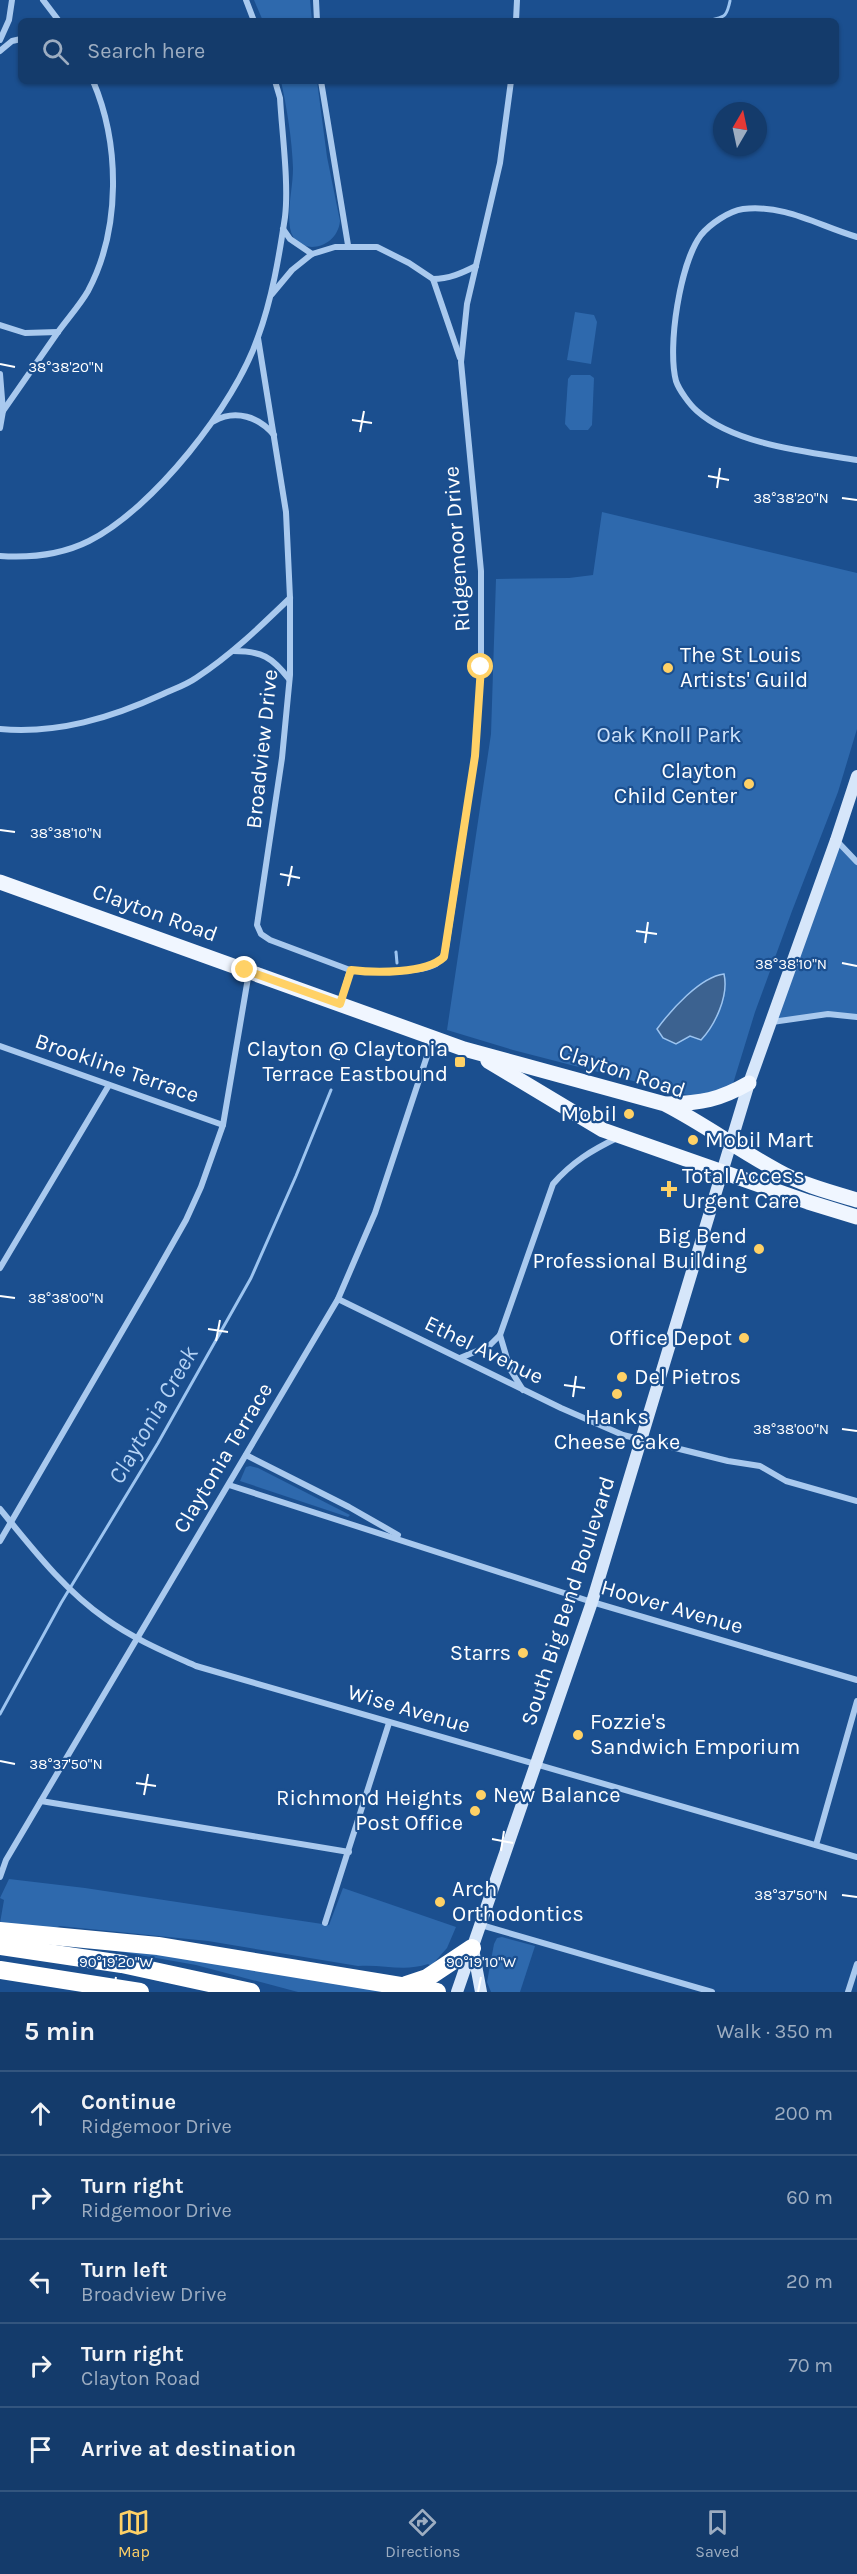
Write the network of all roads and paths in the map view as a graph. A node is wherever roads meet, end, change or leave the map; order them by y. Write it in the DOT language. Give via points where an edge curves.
graph roads {
  1 [pos="12,0"];
  2 [pos="43,0"];
  3 [pos="246,0"];
  4 [pos="316,0"];
  5 [pos="515,2"];
  6 [pos="57,18"];
  7 [pos="253,18"];
  8 [pos="317,18"];
  9 [pos="516,18"];
  10 [pos="0,40"];
  11 [pos="18,40"];
  12 [pos="0,51"];
  13 [pos="94,84"];
  14 [pos="276,84"];
  15 [pos="321,84"];
  16 [pos="511,84"];
  17 [pos="283,229"];
  18 [pos="857,237"];
  19 [pos="348,245"];
  20 [pos="312,254"];
  21 [pos="476,266"];
  22 [pos="433,279"];
  23 [pos="270,296"];
  24 [pos="0,326"];
  25 [pos="58,332"];
  26 [pos="258,338"];
  27 [pos="461,362"];
  28 [pos="0,374"];
  29 [pos="3,411"];
  30 [pos="211,423"];
  31 [pos="0,428"];
  32 [pos="275,435"];
  33 [pos="857,460"];
  34 [pos="0,556"];
  35 [pos="290,598"];
  36 [pos="233,651"];
  37 [pos="289,679"];
  38 [pos="0,729"];
  39 [pos="857,776"];
  40 [pos="836,840"];
  41 [pos="857,862"];
  42 [pos="0,882"];
  43 [pos="351,970"];
  44 [pos="250,972"];
  45 [pos="340,1004"];
  46 [pos="857,1017"];
  47 [pos="769,1023"];
  48 [pos="433,1037"];
  49 [pos="0,1046"];
  50 [pos="464,1048"];
  51 [pos="749,1083"];
  52 [pos="109,1085"];
  53 [pos="665,1104"];
  54 [pos="223,1125"];
  55 [pos="619,1137"];
  56 [pos="732,1143"];
  57 [pos="724,1172"];
  58 [pos="857,1200"];
  59 [pos="857,1216"];
  60 [pos="0,1268"];
  61 [pos="338,1299"];
  62 [pos="500,1335"];
  63 [pos="460,1358"];
  64 [pos="523,1390"];
  65 [pos="642,1439"];
  66 [pos="246,1455"];
  67 [pos="229,1485"];
  68 [pos="857,1501"];
  69 [pos="0,1509"];
  70 [pos="11,1522"];
  71 [pos="0,1541"];
  72 [pos="409,1541"];
  73 [pos="592,1602"];
  74 [pos="136,1638"];
  75 [pos="857,1680"];
  76 [pos="857,1701"];
  77 [pos="390,1723"];
  78 [pos="537,1765"];
  79 [pos="41,1801"];
  80 [pos="816,1845"];
  81 [pos="349,1852"];
  82 [pos="857,1857"];
  83 [pos="0,1877"];
  84 [pos="325,1923"];
  85 [pos="481,1925"];
  86 [pos="0,1931"];
  87 [pos="0,1946"];
  88 [pos="472,1948"];
  89 [pos="857,1964"];
  90 [pos="0,1971"];
  91 [pos="405,1986"];
  92 [pos="56,1992"];
  93 [pos="140,1992"];
  94 [pos="251,1992"];
  95 [pos="437,1992"];
  96 [pos="457,1992"];
  97 [pos="481,1992"];
  98 [pos="712,1992"];
  99 [pos="848,1992"];
  1 -- 10 [label="street"];
  2 -- 6 [label="street"];
  3 -- 7 [label="street"];
  4 -- 8 [label="street"];
  5 -- 9 [label="street"];
  11 -- 12 [label="street"];
  13 -- 25 [label="street" via="112,149 111,212 103,254 88,291"];
  14 -- 17 [label="street" via="284,155"];
  15 -- 19 [label="street"];
  16 -- 21 [label="street, Ridgemoor Drive" via="500,163"];
  17 -- 20 [label="street" via="290,239"];
  17 -- 23 [label="street"];
  18 -- 33 [label="street" via="773,208 741,209 719,219 701,235 688,262 675,314 673,348 677,382 695,409 717,426 763,441"];
  19 -- 20 [label="street"];
  19 -- 22 [label="street" via="377,247"];
  20 -- 23 [label="street"];
  21 -- 22 [label="street" via="453,277"];
  21 -- 27 [label="street, Ridgemoor Drive" via="467,304"];
  22 -- 27 [label="street"];
  23 -- 26 [label="street"];
  24 -- 25 [label="street" via="25,333"];
  25 -- 29 [label="street"];
  26 -- 30 [label="street"];
  26 -- 32 [label="street, Broadview Drive"];
  27 -- 43 [label="street, Ridgemoor Drive" via="481,571 481,667 475,756 446,948 438,963 420,968"];
  28 -- 29 [label="street"];
  29 -- 31 [label="street"];
  30 -- 32 [label="street" via="226,416 243,416 259,421"];
  30 -- 34 [label="street" via="160,486 109,529 66,550"];
  32 -- 35 [label="street, Broadview Drive" via="286,512"];
  35 -- 36 [label="street"];
  35 -- 37 [label="street, Broadview Drive"];
  36 -- 37 [label="street" via="253,651 269,658"];
  36 -- 38 [label="street" via="194,680 122,713 66,727"];
  37 -- 43 [label="street, Broadview Drive" via="282,758 257,925 270,940"];
  39 -- 40 [label="main road, South Big Bend Boulevard"];
  40 -- 41 [label="street"];
  40 -- 47 [label="main road, South Big Bend Boulevard"];
  42 -- 44 [label="main road, Clayton Road"];
  43 -- 45 [label="street"];
  44 -- 45 [label="main road, Clayton Road"];
  44 -- 54 [label="street"];
  45 -- 48 [label="main road, Clayton Road"];
  46 -- 47 [label="street" via="828,1014"];
  47 -- 51 [label="main road, South Big Bend Boulevard"];
  48 -- 50 [label="main road, Clayton Road"];
  48 -- 61 [label="street, Claytonia Terrace" via="375,1213"];
  49 -- 52 [label="street, Brookline Terrace"];
  50 -- 53 [label="main road, Clayton Road"];
  50 -- 55 [label="main road, Clayton Road"];
  51 -- 53 [label="main road" via="725,1097 694,1104"];
  51 -- 56 [label="main road, South Big Bend Boulevard"];
  52 -- 54 [label="street, Brookline Terrace"];
  52 -- 60 [label="street"];
  53 -- 56 [label="main road, Clayton Road"];
  54 -- 70 [label="street" via="186,1220"];
  55 -- 57 [label="main road, Clayton Road"];
  55 -- 62 [label="street" via="585,1154 553,1185"];
  56 -- 57 [label="main road, South Big Bend Boulevard"];
  56 -- 58 [label="main road, Clayton Road" via="810,1186"];
  57 -- 59 [label="main road, Clayton Road"];
  57 -- 65 [label="main road, South Big Bend Boulevard"];
  61 -- 63 [label="street, Ethel Avenue"];
  61 -- 66 [label="street, Claytonia Terrace"];
  62 -- 63 [label="street" via="489,1346"];
  62 -- 64 [label="street" via="510,1369"];
  63 -- 64 [label="street, Ethel Avenue"];
  64 -- 65 [label="street, Ethel Avenue" via="623,1435"];
  65 -- 68 [label="street, Ethel Avenue" via="760,1466 786,1481"];
  65 -- 73 [label="main road, South Big Bend Boulevard"];
  66 -- 67 [label="street, Claytonia Terrace"];
  66 -- 72 [label="street, Hoover Avenue"];
  67 -- 72 [label="street, Hoover Avenue"];
  67 -- 74 [label="street, Claytonia Terrace"];
  69 -- 70 [label="street, Wise Avenue"];
  70 -- 71 [label="street"];
  70 -- 74 [label="street, Wise Avenue" via="64,1583"];
  72 -- 73 [label="street, Hoover Avenue"];
  73 -- 75 [label="street, Hoover Avenue"];
  73 -- 78 [label="main road, South Big Bend Boulevard"];
  74 -- 77 [label="street, Wise Avenue" via="196,1666"];
  74 -- 79 [label="street, Claytonia Terrace"];
  76 -- 80 [label="street"];
  77 -- 78 [label="street, Wise Avenue"];
  77 -- 81 [label="street"];
  78 -- 80 [label="street, Wise Avenue"];
  78 -- 85 [label="main road, South Big Bend Boulevard"];
  79 -- 81 [label="street"];
  79 -- 83 [label="street, Claytonia Terrace"];
  80 -- 82 [label="street, Wise Avenue"];
  81 -- 84 [label="street"];
  85 -- 88 [label="main road, South Big Bend Boulevard"];
  85 -- 98 [label="street"];
  86 -- 91 [label="highway" via="168,1948"];
  87 -- 94 [label="highway" via="140,1967"];
  88 -- 91 [label="highway" via="427,1978"];
  88 -- 96 [label="main road, South Big Bend Boulevard"];
  88 -- 97 [label="main road"];
  89 -- 99 [label="street"];
  90 -- 92 [label="highway"];
  90 -- 93 [label="highway"];
  91 -- 95 [label="highway"];
}
